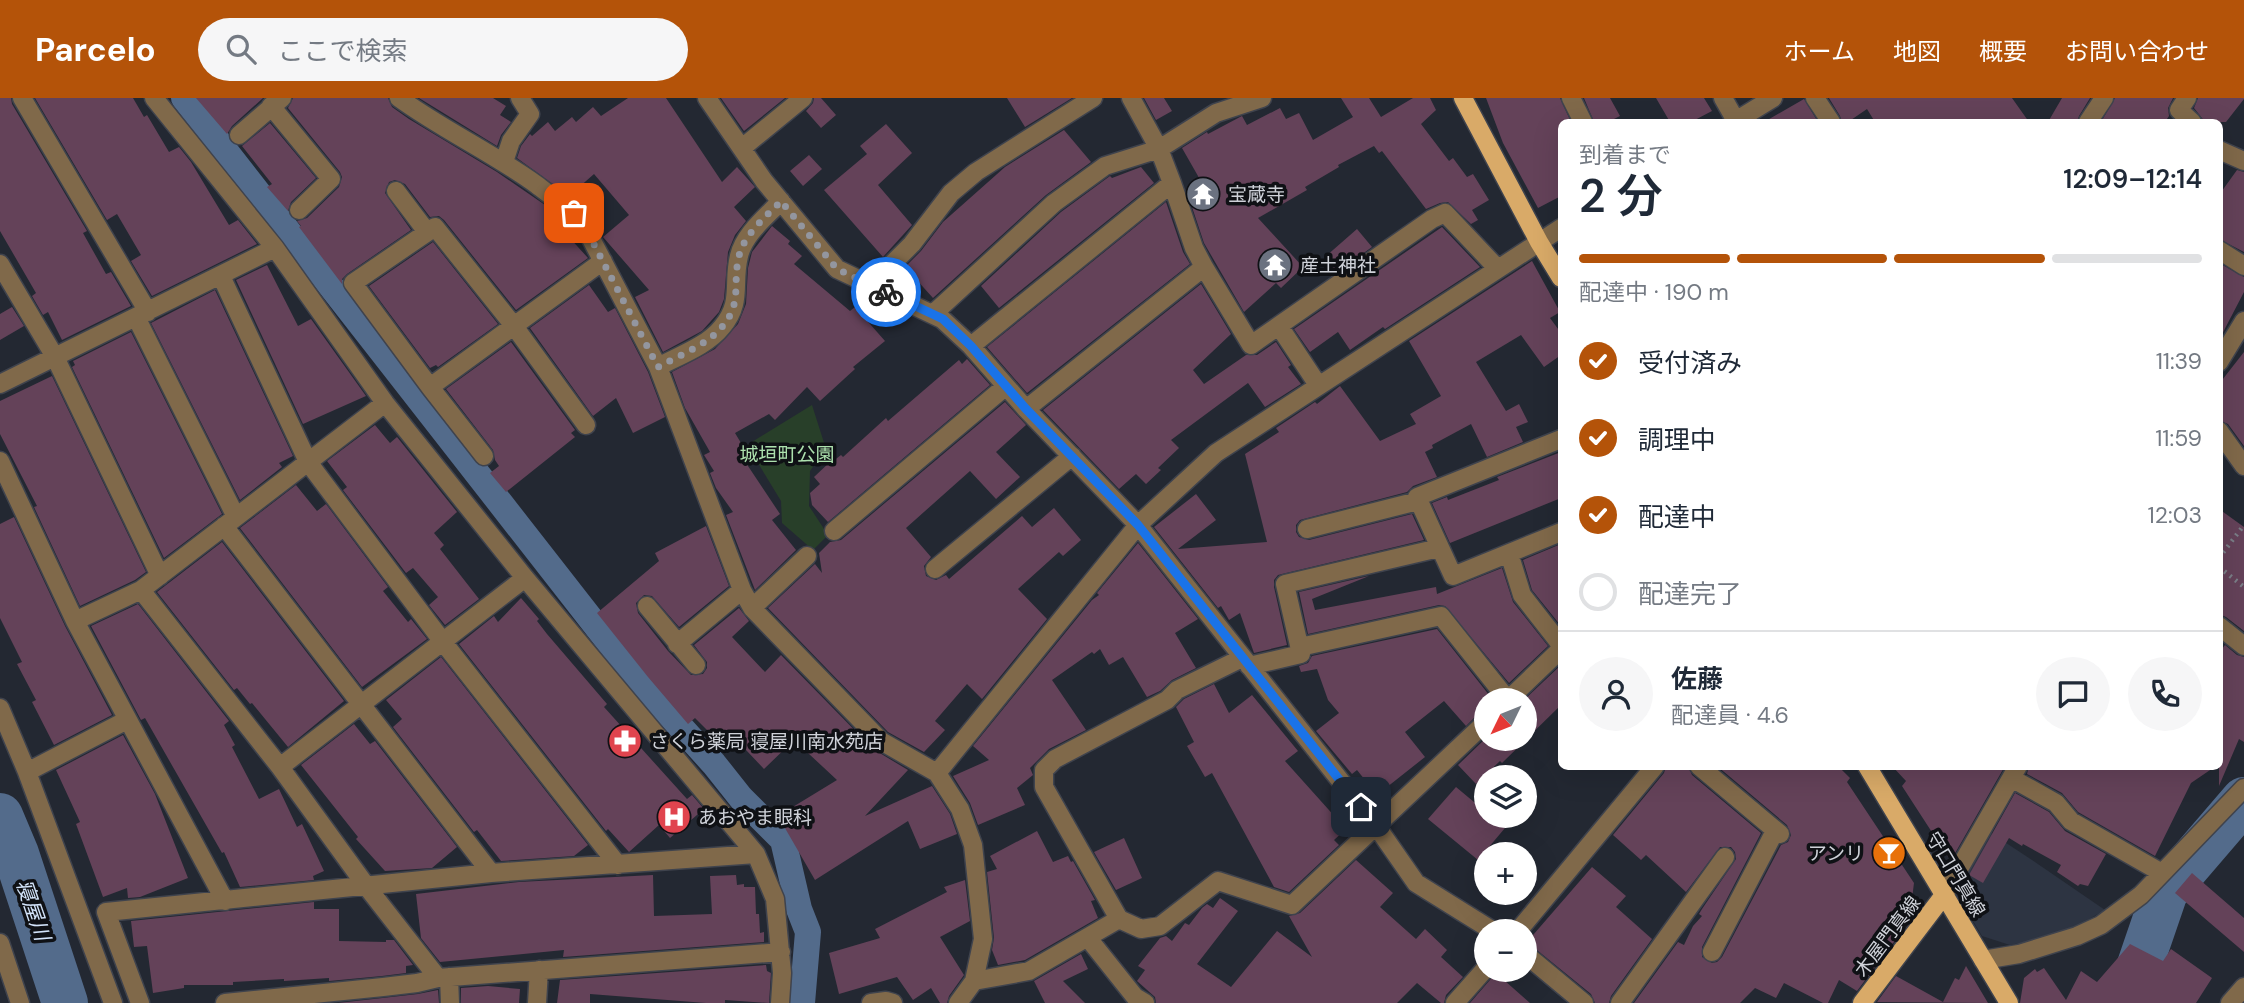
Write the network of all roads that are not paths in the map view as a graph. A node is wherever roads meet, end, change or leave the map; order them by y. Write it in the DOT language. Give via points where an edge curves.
graph roads {
  1 [pos="22,98"];
  2 [pos="154,98"];
  3 [pos="399,98"];
  4 [pos="520,98"];
  5 [pos="707,98"];
  6 [pos="803,98"];
  7 [pos="1093,98"];
  8 [pos="1131,98"];
  9 [pos="1262,98"];
  10 [pos="1463,98"];
  11 [pos="1572,98"];
  12 [pos="1723,98"];
  13 [pos="1773,98"];
  14 [pos="1815,98"];
  15 [pos="2104,98"];
  16 [pos="2188,98"];
  17 [pos="276,102"];
  18 [pos="1215,106"];
  19 [pos="1582,119"];
  20 [pos="1734,119"];
  21 [pos="1740,119"];
  22 [pos="1829,119"];
  23 [pos="2090,119"];
  24 [pos="2189,119"];
  25 [pos="239,135"];
  26 [pos="742,148"];
  27 [pos="1159,149"];
  28 [pos="2223,152"];
  29 [pos="2244,161"];
  30 [pos="504,162"];
  31 [pos="1172,183"];
  32 [pos="396,191"];
  33 [pos="781,201"];
  34 [pos="299,211"];
  35 [pos="1558,230"];
  36 [pos="427,232"];
  37 [pos="1539,242"];
  38 [pos="275,248"];
  39 [pos="2223,253"];
  40 [pos="603,261"];
  41 [pos="0,264"];
  42 [pos="2244,266"];
  43 [pos="1204,267"];
  44 [pos="1498,269"];
  45 [pos="1558,273"];
  46 [pos="221,276"];
  47 [pos="871,285"];
  48 [pos="142,314"];
  49 [pos="933,314"];
  50 [pos="514,326"];
  51 [pos="1279,326"];
  52 [pos="2241,331"];
  53 [pos="971,346"];
  54 [pos="2223,356"];
  55 [pos="55,357"];
  56 [pos="658,367"];
  57 [pos="0,384"];
  58 [pos="1318,385"];
  59 [pos="1006,386"];
  60 [pos="430,387"];
  61 [pos="385,403"];
  62 [pos="1026,409"];
  63 [pos="586,425"];
  64 [pos="2223,437"];
  65 [pos="1558,440"];
  66 [pos="484,456"];
  67 [pos="1072,456"];
  68 [pos="0,461"];
  69 [pos="308,462"];
  70 [pos="2244,466"];
  71 [pos="1418,501"];
  72 [pos="230,522"];
  73 [pos="1138,525"];
  74 [pos="1307,529"];
  75 [pos="834,531"];
  76 [pos="1558,533"];
  77 [pos="1439,548"];
  78 [pos="1509,553"];
  79 [pos="807,556"];
  80 [pos="935,569"];
  81 [pos="160,576"];
  82 [pos="525,578"];
  83 [pos="141,590"];
  84 [pos="742,590"];
  85 [pos="648,606"];
  86 [pos="752,608"];
  87 [pos="75,621"];
  88 [pos="2223,635"];
  89 [pos="443,642"];
  90 [pos="1558,643"];
  91 [pos="677,644"];
  92 [pos="2244,646"];
  93 [pos="1300,648"];
  94 [pos="1558,650"];
  95 [pos="1245,662"];
  96 [pos="696,665"];
  97 [pos="1498,688"];
  98 [pos="1520,688"];
  99 [pos="361,705"];
  100 [pos="0,709"];
  101 [pos="127,720"];
  102 [pos="1474,734"];
  103 [pos="280,767"];
  104 [pos="1652,770"];
  105 [pos="1704,770"];
  106 [pos="1869,770"];
  107 [pos="27,772"];
  108 [pos="2015,772"];
  109 [pos="937,773"];
  110 [pos="2244,788"];
  111 [pos="1377,827"];
  112 [pos="756,854"];
  113 [pos="1726,857"];
  114 [pos="618,865"];
  115 [pos="491,873"];
  116 [pos="2162,873"];
  117 [pos="367,887"];
  118 [pos="1944,894"];
  119 [pos="225,901"];
  120 [pos="1119,919"];
  121 [pos="1474,919"];
  122 [pos="1528,919"];
  123 [pos="1088,937"];
  124 [pos="0,943"];
  125 [pos="781,952"];
  126 [pos="1712,952"];
  127 [pos="1983,960"];
  128 [pos="1537,964"];
  129 [pos="539,970"];
  130 [pos="443,977"];
  131 [pos="974,981"];
  132 [pos="1474,982"];
  133 [pos="2244,987"];
  134 [pos="383,995"];
  135 [pos="271,1001"];
  136 [pos="20,1003"];
  137 [pos="113,1003"];
  138 [pos="140,1003"];
  139 [pos="225,1003"];
  140 [pos="450,1003"];
  141 [pos="537,1003"];
  142 [pos="780,1003"];
  143 [pos="871,1003"];
  144 [pos="893,1003"];
  145 [pos="958,1003"];
  146 [pos="1145,1003"];
  147 [pos="1455,1003"];
  148 [pos="1584,1003"];
  149 [pos="1620,1003"];
  150 [pos="1862,1003"];
  151 [pos="2009,1003"];
  152 [pos="2230,1003"];
  1 -- 48 [label="street"];
  2 -- 38 [label="street"];
  3 -- 30 [label="street"];
  4 -- 30 [label="street" via="530,114"];
  5 -- 26 [label="street"];
  6 -- 26 [label="street"];
  7 -- 47 [label="street" via="976,172 951,193 912,244"];
  8 -- 27 [label="street"];
  9 -- 18 [label="street"];
  10 -- 37 [label="main road"];
  11 -- 19 [label="street"];
  12 -- 20 [label="street"];
  13 -- 21 [label="street"];
  14 -- 22 [label="street"];
  15 -- 23 [label="street"];
  16 -- 24 [label="street" via="2179,110"];
  17 -- 25 [label="street"];
  17 -- 34 [label="street" via="331,179"];
  18 -- 27 [label="street"];
  26 -- 33 [label="street"];
  27 -- 31 [label="street"];
  27 -- 49 [label="street" via="1105,166 1054,203"];
  28 -- 29 [label="street"];
  30 -- 40 [label="street" via="574,213"];
  31 -- 43 [label="street"];
  31 -- 53 [label="street"];
  32 -- 36 [label="street"];
  33 -- 47 [label="street" via="837,269"];
  33 -- 56 [label="street" via="746,239 739,255 735,306 721,328"];
  35 -- 37 [label="street"];
  36 -- 50 [label="street" via="435,227"];
  36 -- 60 [label="street" via="353,283"];
  37 -- 44 [label="street"];
  37 -- 45 [label="main road"];
  38 -- 46 [label="street"];
  38 -- 61 [label="street"];
  39 -- 42 [label="street"];
  40 -- 50 [label="street"];
  40 -- 56 [label="street"];
  41 -- 55 [label="street"];
  43 -- 51 [label="street" via="1251,345"];
  43 -- 62 [label="street"];
  44 -- 51 [label="street" via="1446,213"];
  44 -- 58 [label="street"];
  46 -- 48 [label="street"];
  46 -- 69 [label="street"];
  47 -- 49 [label="street"];
  48 -- 55 [label="street"];
  48 -- 72 [label="street"];
  49 -- 53 [label="street"];
  50 -- 60 [label="street"];
  50 -- 63 [label="street"];
  51 -- 58 [label="street"];
  52 -- 54 [label="street"];
  53 -- 59 [label="street"];
  55 -- 57 [label="street"];
  55 -- 81 [label="street"];
  56 -- 84 [label="street"];
  58 -- 73 [label="street" via="1216,453"];
  59 -- 62 [label="street"];
  59 -- 75 [label="street"];
  60 -- 66 [label="street"];
  61 -- 69 [label="street"];
  61 -- 82 [label="street"];
  62 -- 67 [label="street"];
  64 -- 70 [label="street"];
  65 -- 71 [label="street" via="1416,497"];
  67 -- 73 [label="street"];
  67 -- 80 [label="street"];
  68 -- 87 [label="street"];
  69 -- 72 [label="street"];
  69 -- 89 [label="street"];
  71 -- 74 [label="street"];
  71 -- 77 [label="street"];
  72 -- 81 [label="street"];
  72 -- 99 [label="street"];
  73 -- 95 [label="street"];
  73 -- 109 [label="street"];
  76 -- 78 [label="street"];
  77 -- 78 [label="street" via="1453,576"];
  77 -- 93 [label="street" via="1285,584"];
  78 -- 90 [label="street" via="1522,595"];
  79 -- 86 [label="street"];
  81 -- 83 [label="street"];
  82 -- 89 [label="street"];
  82 -- 112 [label="street"];
  83 -- 87 [label="street"];
  83 -- 103 [label="street"];
  84 -- 86 [label="street"];
  84 -- 91 [label="street"];
  85 -- 91 [label="street"];
  86 -- 109 [label="street" via="881,741"];
  87 -- 101 [label="street"];
  88 -- 92 [label="street"];
  89 -- 99 [label="street"];
  89 -- 114 [label="street"];
  91 -- 96 [label="street"];
  93 -- 95 [label="street" via="1301,654"];
  93 -- 97 [label="street" via="1441,616"];
  94 -- 98 [label="street"];
  95 -- 111 [label="street"];
  95 -- 120 [label="street" via="1177,690 1167,700 1055,759 1044,770 1044,787"];
  99 -- 103 [label="street"];
  99 -- 115 [label="street"];
  100 -- 107 [label="street"];
  101 -- 107 [label="street"];
  101 -- 119 [label="street"];
  102 -- 111 [label="street"];
  103 -- 117 [label="street"];
  104 -- 122 [label="street"];
  105 -- 126 [label="street" via="1778,832"];
  106 -- 118 [label="main road, 守口門真線"];
  107 -- 137 [label="street"];
  108 -- 116 [label="street" via="2056,803 2071,821"];
  108 -- 118 [label="street"];
  109 -- 131 [label="street" via="960,808 973,845 983,939"];
  110 -- 116 [label="street"];
  111 -- 120 [label="street" via="1292,905 1218,881 1160,926 1141,929"];
  111 -- 121 [label="street" via="1416,883"];
  112 -- 114 [label="street"];
  112 -- 125 [label="street" via="775,899"];
  113 -- 149 [label="street"];
  114 -- 115 [label="street"];
  115 -- 117 [label="street"];
  116 -- 127 [label="street" via="2101,925 2020,954"];
  117 -- 119 [label="street"];
  117 -- 130 [label="street"];
  118 -- 127 [label="main road, 守口門真線"];
  118 -- 150 [label="main road, 木屋門真線"];
  119 -- 138 [label="street" via="106,912"];
  120 -- 123 [label="street"];
  123 -- 131 [label="street" via="1029,971"];
  123 -- 146 [label="street" via="1135,997"];
  124 -- 136 [label="street"];
  125 -- 129 [label="street"];
  125 -- 142 [label="street"];
  127 -- 151 [label="main road, 守口門真線"];
  128 -- 148 [label="street"];
  129 -- 130 [label="street"];
  129 -- 141 [label="street"];
  130 -- 134 [label="street"];
  130 -- 140 [label="street"];
  131 -- 145 [label="street"];
  132 -- 147 [label="street"];
  133 -- 152 [label="street"];
  134 -- 135 [label="street"];
  135 -- 139 [label="street"];
  143 -- 144 [label="street"];
}
